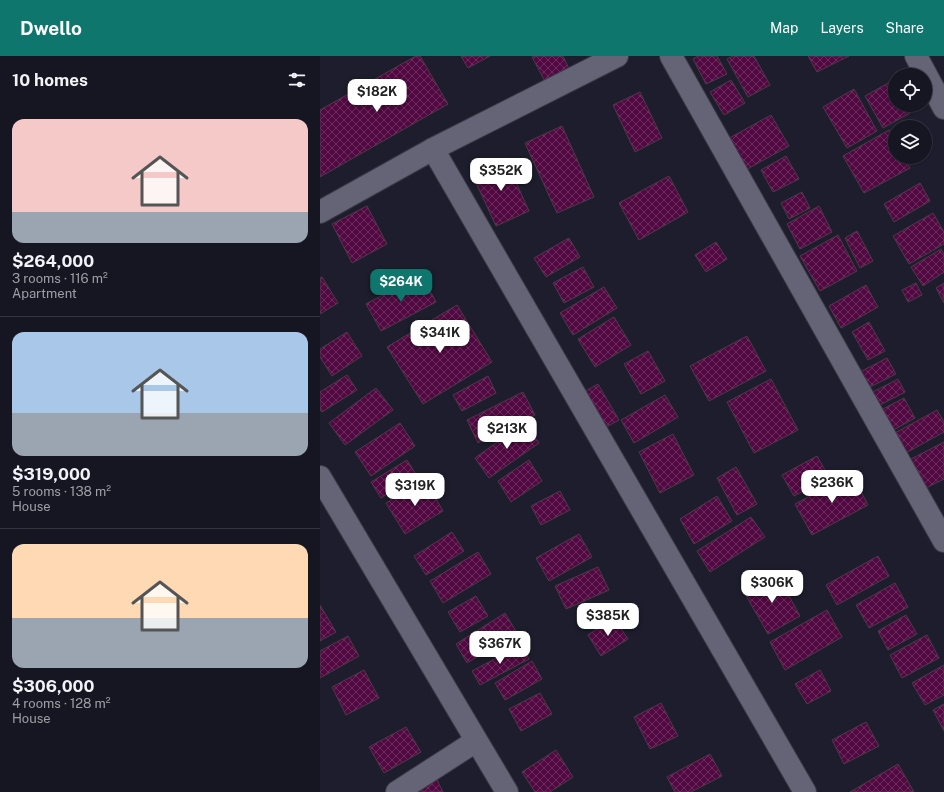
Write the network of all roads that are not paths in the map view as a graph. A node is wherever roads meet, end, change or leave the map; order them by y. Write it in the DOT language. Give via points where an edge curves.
graph roads {
  1 [pos="617,56"];
  2 [pos="671,56"];
  3 [pos="916,56"];
  4 [pos="944,108"];
  5 [pos="433,149"];
  6 [pos="320,212"];
  7 [pos="320,477"];
  8 [pos="944,541"];
  9 [pos="476,741"];
  10 [pos="397,792"];
  11 [pos="507,792"];
  12 [pos="805,792"];
  1 -- 5 [label="street"];
  2 -- 8 [label="street"];
  3 -- 4 [label="street"];
  5 -- 6 [label="street"];
  5 -- 12 [label="street"];
  7 -- 9 [label="street"];
  9 -- 10 [label="street"];
  9 -- 11 [label="street"];
}
